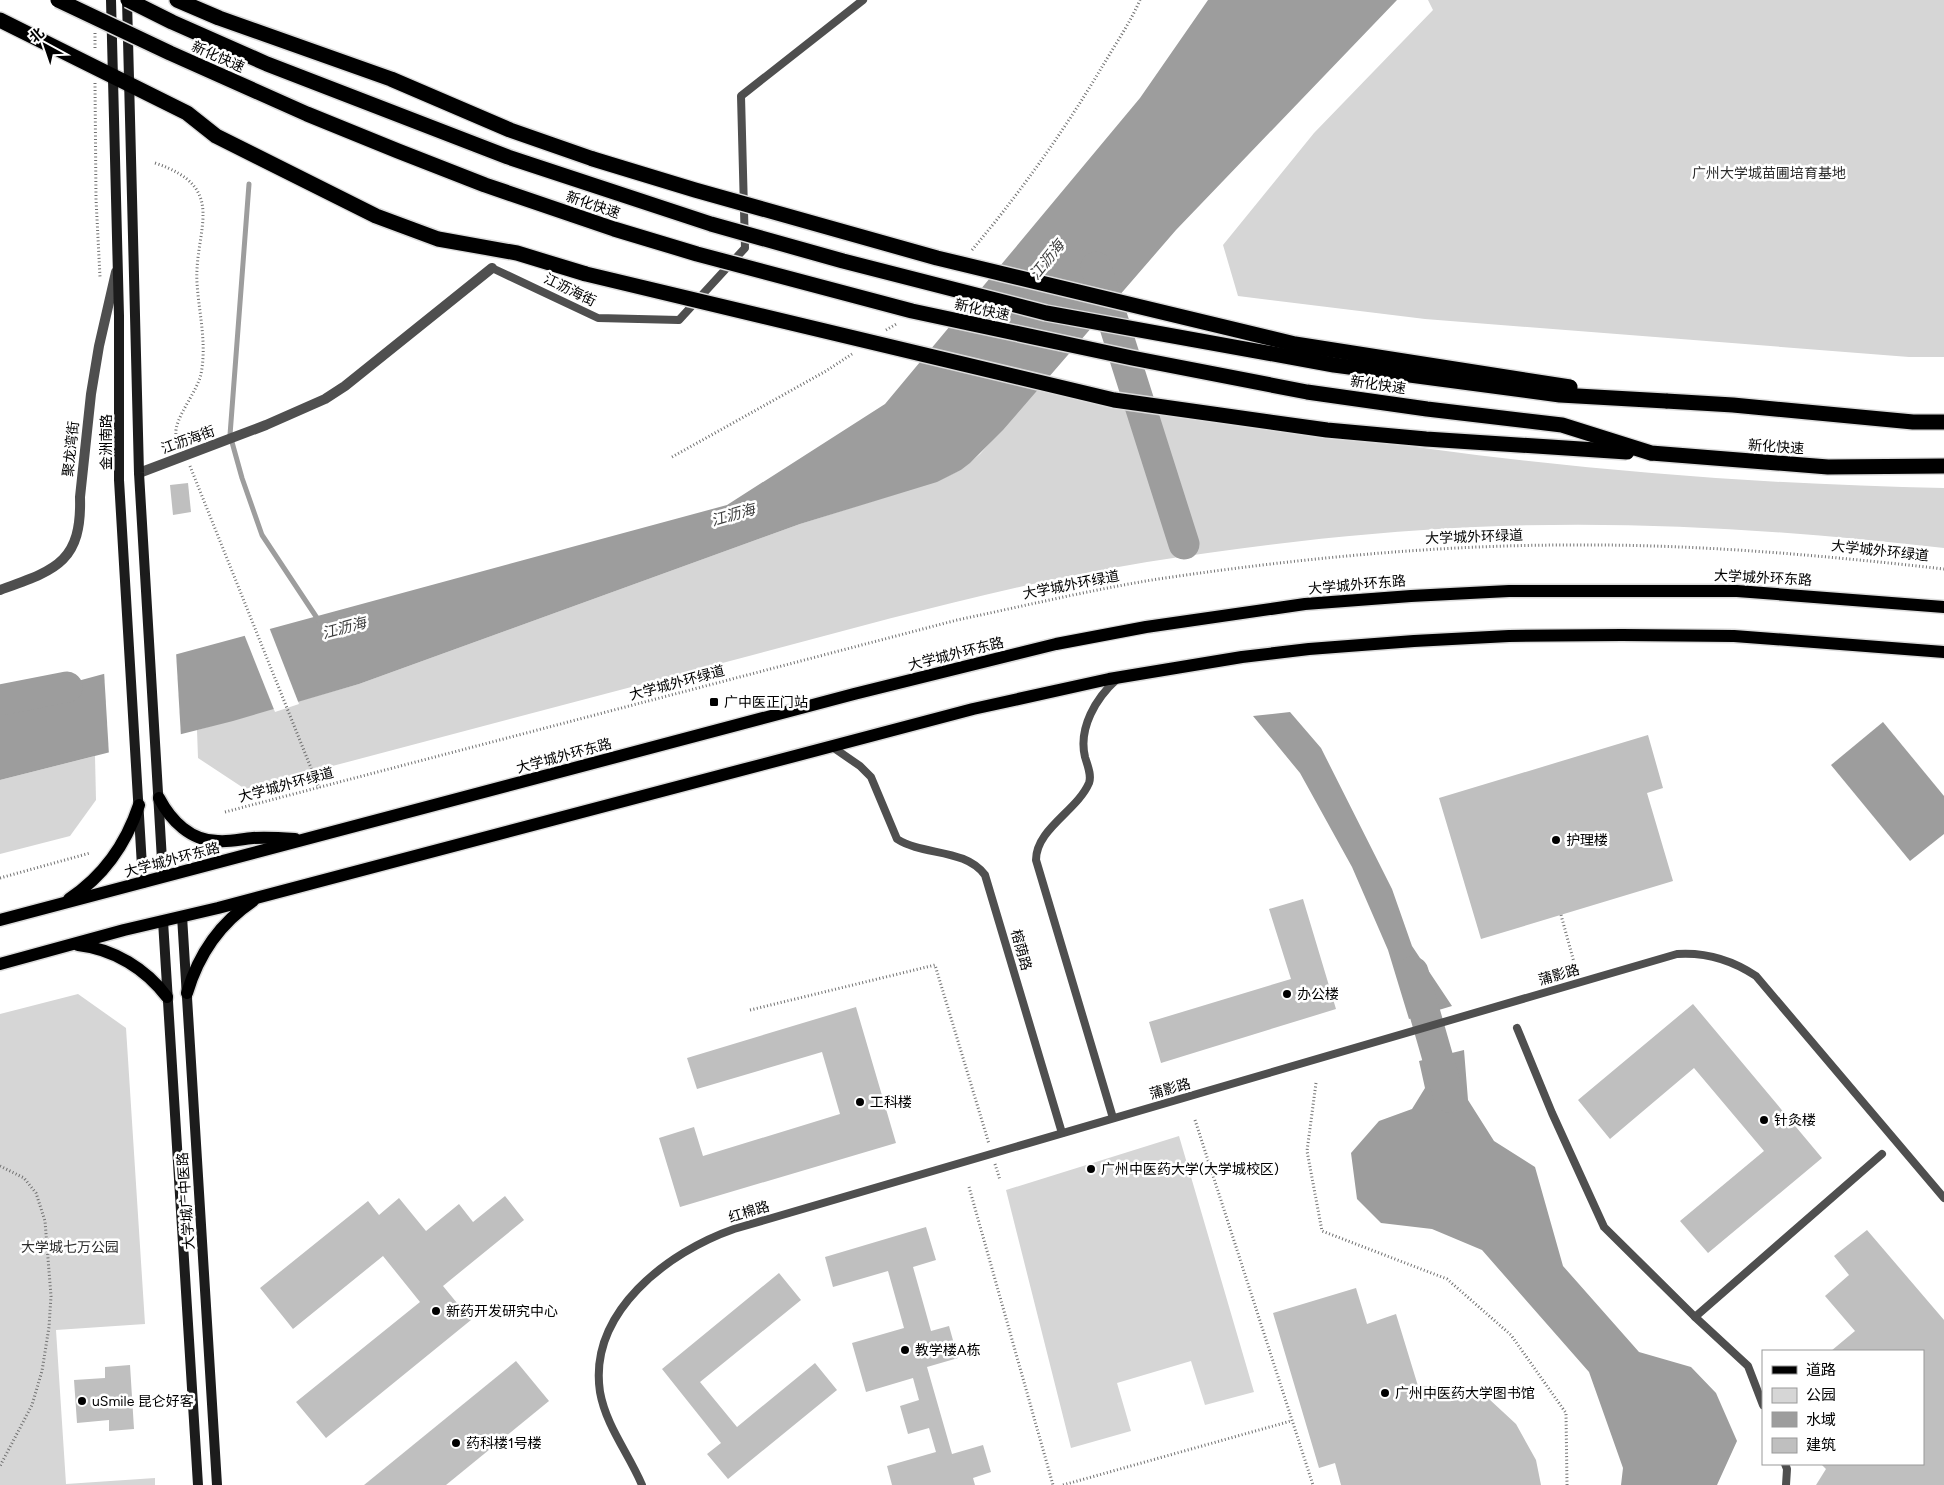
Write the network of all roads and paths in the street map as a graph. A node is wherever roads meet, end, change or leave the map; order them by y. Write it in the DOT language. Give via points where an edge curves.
graph roads {
  1 [pos="58,0"];
  2 [pos="111,0"];
  3 [pos="128,0"];
  4 [pos="177,0"];
  5 [pos="863,0"];
  6 [pos="0,20"];
  7 [pos="95,30"];
  8 [pos="95,50"];
  9 [pos="112,76"];
  10 [pos="96,80"];
  11 [pos="155,163"];
  12 [pos="492,268"];
  13 [pos="117,269"];
  14 [pos="99,284"];
  15 [pos="1666,401"];
  16 [pos="1944,422"];
  17 [pos="1652,454"];
  18 [pos="186,456"];
  19 [pos="1944,466"];
  20 [pos="138,473"];
  21 [pos="1944,569"];
  22 [pos="0,590"];
  23 [pos="1944,607"];
  24 [pos="1944,652"];
  25 [pos="1119,678"];
  26 [pos="831,746"];
  27 [pos="319,788"];
  28 [pos="159,798"];
  29 [pos="139,805"];
  30 [pos="225,812"];
  31 [pos="308,839"];
  32 [pos="90,853"];
  33 [pos="0,878"];
  34 [pos="163,878"];
  35 [pos="143,883"];
  36 [pos="260,897"];
  37 [pos="60,904"];
  38 [pos="1561,915"];
  39 [pos="182,916"];
  40 [pos="0,920"];
  41 [pos="162,921"];
  42 [pos="73,944"];
  43 [pos="0,964"];
  44 [pos="1575,966"];
  45 [pos="187,993"];
  46 [pos="167,997"];
  47 [pos="750,1010"];
  48 [pos="1517,1028"];
  49 [pos="1316,1084"];
  50 [pos="1113,1118"];
  51 [pos="1195,1120"];
  52 [pos="1088,1126"];
  53 [pos="1062,1133"];
  54 [pos="991,1152"];
  55 [pos="1882,1154"];
  56 [pos="994,1161"];
  57 [pos="0,1166"];
  58 [pos="1000,1180"];
  59 [pos="969,1187"];
  60 [pos="1944,1198"];
  61 [pos="1695,1317"];
  62 [pos="1762,1402"];
  63 [pos="1292,1421"];
  64 [pos="1785,1465"];
  65 [pos="0,1466"];
  66 [pos="198,1485"];
  67 [pos="217,1485"];
  68 [pos="642,1485"];
  69 [pos="1053,1485"];
  70 [pos="1063,1485"];
  71 [pos="1313,1485"];
  72 [pos="1567,1485"];
  73 [pos="1786,1485"];
  1 -- 17 [label="highway, 新化快速, bridge" via="306,114 398,152 614,229 697,254 912,311 1132,358 1307,392 1562,425"];
  2 -- 9 [label="main road, 金洲南路"];
  3 -- 15 [label="highway, 新化快速, bridge" via="267,64 508,157 711,224 843,261 1046,313 1334,365 1560,395"];
  3 -- 20 [label="main road"];
  4 -- 15 [label="highway, bridge" via="391,79 510,130 593,159 937,258 1295,344"];
  5 -- 12 [label="lane, 江沥海街" via="741,96 745,248 679,320 598,318"];
  6 -- 9 [label="highway"];
  7 -- 8 [label="path"];
  9 -- 13 [label="main road, 金洲南路"];
  9 -- 17 [label="highway, bridge" via="187,113 216,136 376,216 438,239 517,253 586,274 1114,400 1327,430"];
  10 -- 14 [label="path"];
  11 -- 18 [label="path" via="176,170 186,178 203,206 197,283 204,334 202,368 193,396 177,424 176,434"];
  12 -- 18 [label="street, 江沥海街" via="335,393 266,425"];
  13 -- 22 [label="street, 聚龙湾街" via="91,394 81,514 74,545 66,557 43,573"];
  13 -- 29 [label="main road, 金洲南路" via="119,480"];
  15 -- 16 [label="highway, 新化快速"];
  17 -- 19 [label="highway, 新化快速" via="1828,467"];
  18 -- 20 [label="street, 江沥海街"];
  18 -- 27 [label="path"];
  20 -- 28 [label="main road"];
  21 -- 27 [label="path, 大学城外环绿道" via="1778,552 1571,545 1428,550 1262,565 1156,580 957,620"];
  23 -- 31 [label="main road, 大学城外环东路" via="1737,591 1641,590 1462,593 1286,606 1056,644 854,694"];
  24 -- 25 [label="main road" via="1734,636 1510,636 1273,653"];
  25 -- 26 [label="main road" via="982,707"];
  25 -- 50 [label="lane" via="1099,700 1087,725 1083,746 1090,782 1068,812 1045,835 1036,860"];
  26 -- 36 [label="main road"];
  26 -- 53 [label="lane, 榕荫路" via="871,777 897,839 970,862 985,875"];
  27 -- 30 [label="path, 大学城外环绿道"];
  28 -- 31 [label="main road" via="179,825 203,839"];
  28 -- 34 [label="main road"];
  29 -- 35 [label="main road, 金洲南路"];
  29 -- 37 [label="main road" via="126,838 109,863 88,885"];
  31 -- 34 [label="main road, 大学城外环东路"];
  32 -- 33 [label="path"];
  34 -- 35 [label="main road, 大学城外环东路"];
  35 -- 37 [label="main road, 大学城外环东路"];
  36 -- 39 [label="main road"];
  36 -- 45 [label="main road" via="234,916 209,944"];
  37 -- 40 [label="main road, 大学城外环东路"];
  38 -- 44 [label="path"];
  39 -- 41 [label="main road"];
  39 -- 45 [label="main road, 大学城广中医路"];
  41 -- 42 [label="main road"];
  41 -- 46 [label="main road, 大学城广中医路"];
  42 -- 43 [label="main road"];
  42 -- 46 [label="main road" via="105,952 132,964 156,983"];
  45 -- 67 [label="main road, 大学城广中医路"];
  46 -- 66 [label="main road, 大学城广中医路"];
  47 -- 54 [label="path" via="935,965"];
  48 -- 61 [label="lane" via="1604,1227"];
  49 -- 72 [label="path" via="1307,1151 1322,1231 1447,1278 1511,1336 1566,1413"];
  50 -- 52 [label="lane, 蒲影路"];
  50 -- 60 [label="lane, 蒲影路" via="1672,955 1693,954 1724,959 1764,983"];
  51 -- 63 [label="path"];
  52 -- 53 [label="lane, 红棉路"];
  53 -- 68 [label="lane, 红棉路" via="734,1229 696,1245 658,1271 634,1294 616,1318 604,1349 600,1372 600,1391 609,1422"];
  55 -- 61 [label="lane"];
  56 -- 58 [label="path"];
  57 -- 65 [label="path" via="24,1178 36,1193 45,1221 51,1296 40,1380 32,1405"];
  59 -- 69 [label="path"];
  61 -- 62 [label="lane" via="1748,1366"];
  63 -- 70 [label="path"];
  63 -- 71 [label="path"];
  64 -- 73 [label="lane"];
}
